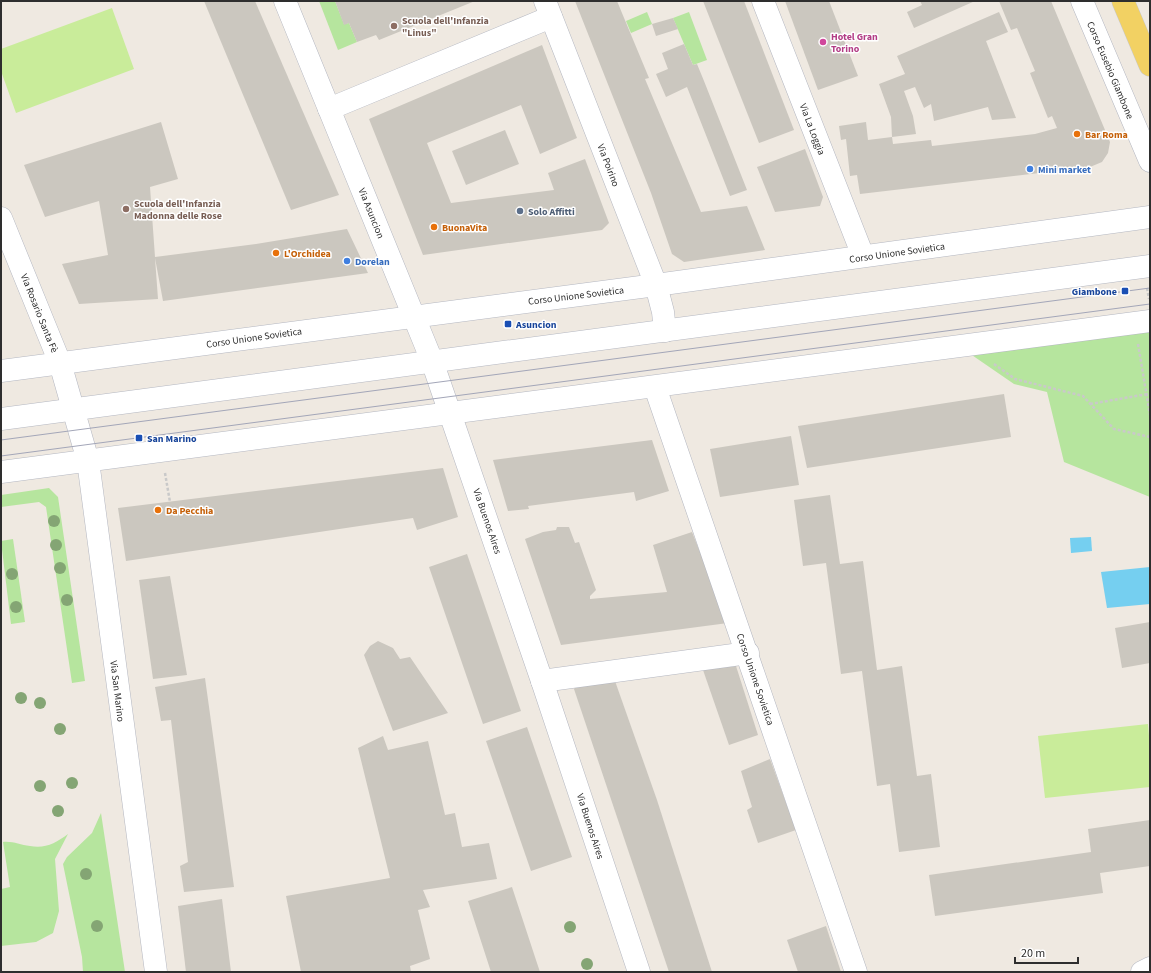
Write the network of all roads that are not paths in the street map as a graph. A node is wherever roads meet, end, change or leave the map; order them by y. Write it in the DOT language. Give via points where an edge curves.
graph roads {
  1 [pos="285,1"];
  2 [pos="763,1"];
  3 [pos="1082,1"];
  4 [pos="1123,1"];
  5 [pos="548,9"];
  6 [pos="1150,65"];
  7 [pos="329,109"];
  8 [pos="1150,161"];
  9 [pos="1150,217"];
  10 [pos="1,218"];
  11 [pos="863,256"];
  12 [pos="1150,266"];
  13 [pos="656,285"];
  14 [pos="414,316"];
  15 [pos="1144,330"];
  16 [pos="665,331"];
  17 [pos="432,361"];
  18 [pos="60,363"];
  19 [pos="1,372"];
  20 [pos="655,386"];
  21 [pos="75,411"];
  22 [pos="451,414"];
  23 [pos="1,419"];
  24 [pos="88,461"];
  25 [pos="1,472"];
  26 [pos="748,654"];
  27 [pos="542,681"];
  28 [pos="1150,968"];
  29 [pos="156,972"];
  30 [pos="639,972"];
  31 [pos="856,972"];
  32 [pos="1142,972"];
  1 -- 7 [label="street, Via Asuncion"];
  2 -- 11 [label="street, Via La Loggia"];
  3 -- 8 [label="street, Corso Eusebio Giambone"];
  4 -- 6 [label="main road"];
  5 -- 7 [label="street"];
  5 -- 13 [label="street, Via Poirino"];
  7 -- 14 [label="street, Via Asuncion"];
  9 -- 11 [label="street, Corso Unione Sovietica"];
  10 -- 18 [label="street, Via Rosario Santa Fè"];
  11 -- 13 [label="street, Corso Unione Sovietica"];
  12 -- 16 [label="street"];
  13 -- 14 [label="street, Corso Unione Sovietica"];
  13 -- 16 [label="street, Via Poirino"];
  14 -- 17 [label="street, Via Asuncion"];
  14 -- 18 [label="street, Corso Unione Sovietica"];
  15 -- 20 [label="street" via="968,345"];
  16 -- 17 [label="street"];
  17 -- 21 [label="street"];
  17 -- 22 [label="street, Via Buenos Aires"];
  18 -- 19 [label="street, Corso Unione Sovietica"];
  18 -- 21 [label="street, Via Rosario Santa Fè"];
  20 -- 22 [label="street"];
  20 -- 26 [label="street, Corso Unione Sovietica"];
  21 -- 23 [label="street"];
  21 -- 24 [label="street, Via San Marino"];
  22 -- 24 [label="street"];
  22 -- 27 [label="street, Via Buenos Aires"];
  24 -- 25 [label="street"];
  24 -- 29 [label="street, Via San Marino"];
  26 -- 27 [label="street"];
  26 -- 31 [label="street, Corso Unione Sovietica"];
  27 -- 30 [label="street, Via Buenos Aires"];
  28 -- 32 [label="street"];
}
